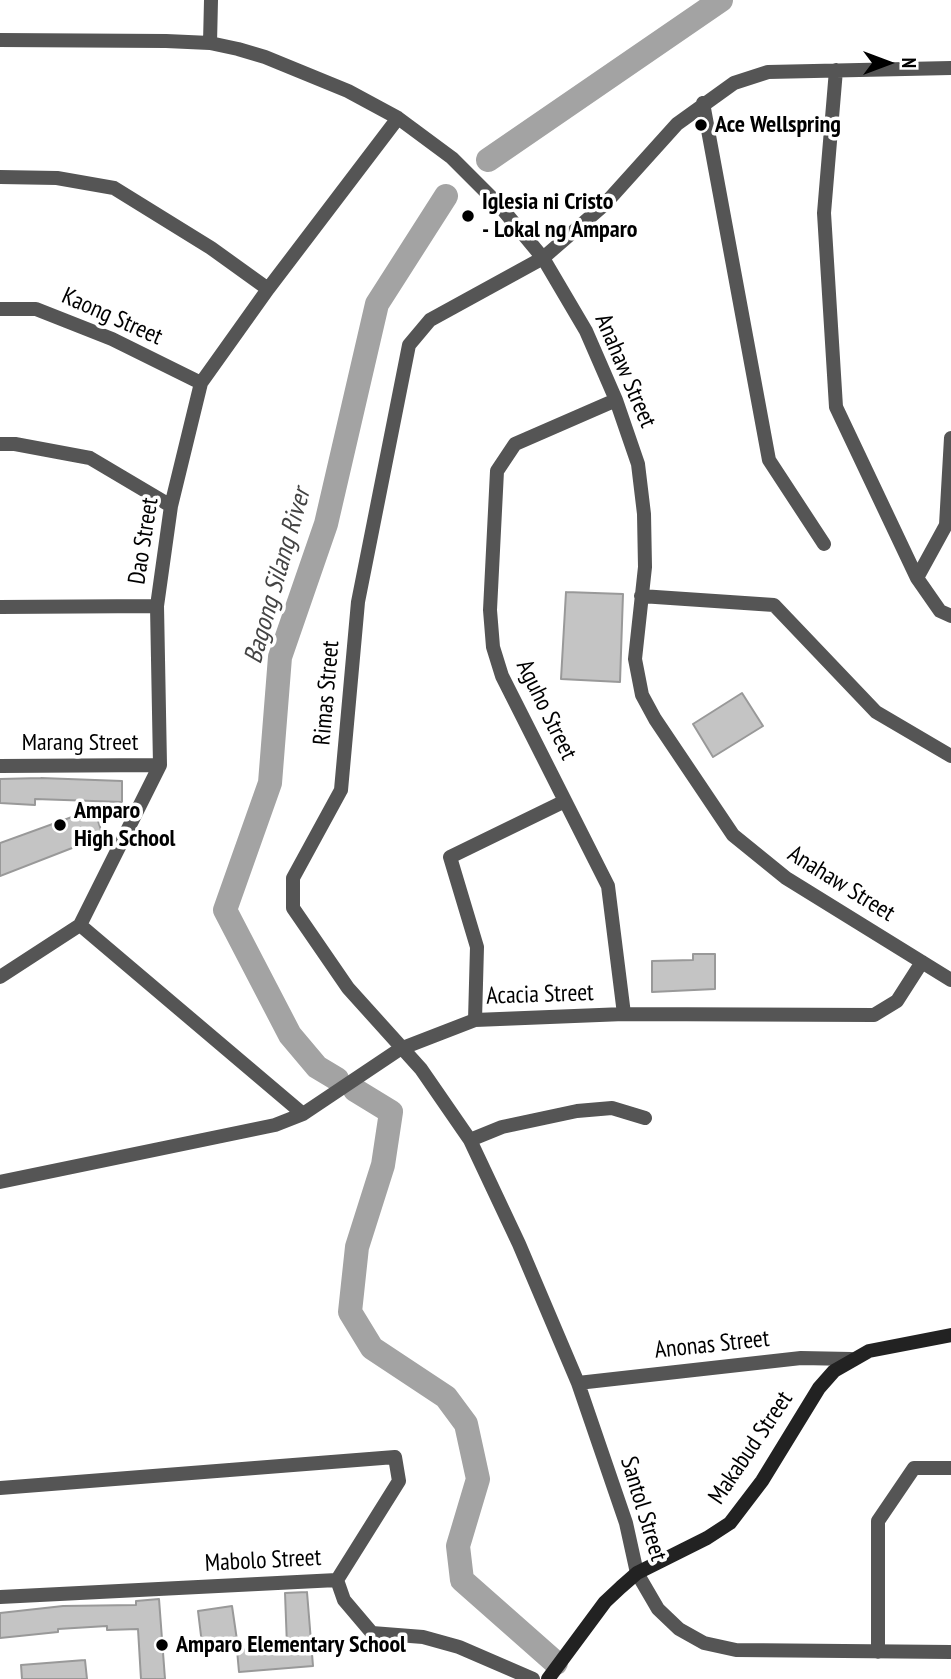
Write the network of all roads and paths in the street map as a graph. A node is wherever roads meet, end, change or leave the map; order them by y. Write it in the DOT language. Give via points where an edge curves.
graph roads {
  1 [pos="211,0"];
  2 [pos="0,40"];
  3 [pos="210,43"];
  4 [pos="951,68"];
  5 [pos="836,70"];
  6 [pos="703,103"];
  7 [pos="398,118"];
  8 [pos="0,177"];
  9 [pos="543,258"];
  10 [pos="268,289"];
  11 [pos="0,309"];
  12 [pos="201,383"];
  13 [pos="617,401"];
  14 [pos="951,438"];
  15 [pos="0,444"];
  16 [pos="171,506"];
  17 [pos="824,544"];
  18 [pos="917,578"];
  19 [pos="641,596"];
  20 [pos="157,606"];
  21 [pos="0,607"];
  22 [pos="951,616"];
  23 [pos="951,756"];
  24 [pos="160,765"];
  25 [pos="0,766"];
  26 [pos="565,801"];
  27 [pos="79,925"];
  28 [pos="922,962"];
  29 [pos="0,977"];
  30 [pos="951,980"];
  31 [pos="624,1014"];
  32 [pos="475,1020"];
  33 [pos="400,1049"];
  34 [pos="303,1114"];
  35 [pos="645,1118"];
  36 [pos="470,1140"];
  37 [pos="0,1182"];
  38 [pos="951,1335"];
  39 [pos="851,1359"];
  40 [pos="578,1383"];
  41 [pos="951,1468"];
  42 [pos="0,1488"];
  43 [pos="637,1573"];
  44 [pos="337,1580"];
  45 [pos="0,1597"];
  46 [pos="878,1652"];
  47 [pos="951,1652"];
  48 [pos="533,1679"];
  49 [pos="548,1679"];
  1 -- 3 [label="street"];
  2 -- 3 [label="street, Anahaw Street"];
  3 -- 7 [label="street, Anahaw Street" via="301,71"];
  4 -- 5 [label="street, Rimas Street"];
  5 -- 6 [label="street, Rimas Street" via="768,72 734,83"];
  5 -- 18 [label="street" via="824,213 836,407"];
  6 -- 9 [label="street, Rimas Street" via="677,124 604,205"];
  6 -- 17 [label="street" via="769,460"];
  7 -- 9 [label="street, Anahaw Street" via="452,158"];
  7 -- 10 [label="street, Dao Street"];
  8 -- 10 [label="street" via="57,178 114,188"];
  9 -- 13 [label="street, Anahaw Street" via="586,331"];
  9 -- 33 [label="street, Rimas Street" via="430,320 409,345 358,602 341,790 293,878 293,908 348,988"];
  10 -- 12 [label="street, Dao Street"];
  11 -- 12 [label="street, Kaong Street" via="36,309 112,339"];
  12 -- 16 [label="street, Dao Street"];
  13 -- 19 [label="street, Anahaw Street" via="638,464 644,514"];
  13 -- 26 [label="street, Aguho Street" via="515,444 497,471 489,610 493,647 502,676"];
  14 -- 18 [label="street" via="946,525"];
  15 -- 16 [label="street" via="90,458"];
  16 -- 20 [label="street, Dao Street"];
  18 -- 22 [label="street" via="940,611"];
  19 -- 23 [label="street" via="774,605 876,712"];
  19 -- 28 [label="street, Anahaw Street" via="635,659 642,695 733,835 786,878"];
  20 -- 21 [label="street"];
  20 -- 24 [label="street, Dao Street"];
  24 -- 25 [label="street, Marang Street"];
  24 -- 27 [label="street, Dao Street"];
  26 -- 31 [label="street, Aguho Street" via="608,886"];
  26 -- 32 [label="street" via="450,857 477,947"];
  27 -- 29 [label="street, Dao Street"];
  27 -- 34 [label="street"];
  28 -- 30 [label="street, Anahaw Street"];
  28 -- 31 [label="street, Acacia Street" via="897,1001 874,1014"];
  31 -- 32 [label="street, Acacia Street"];
  32 -- 33 [label="street, Acacia Street"];
  33 -- 34 [label="street, Acacia Street"];
  33 -- 36 [label="street, Rimas Street" via="421,1069"];
  34 -- 37 [label="street, Acacia Street" via="275,1125"];
  35 -- 36 [label="street" via="612,1108 577,1111 502,1127"];
  36 -- 40 [label="street, Santol Street"];
  38 -- 39 [label="street, Makabud Street" via="890,1345"];
  39 -- 40 [label="street, Anonas Street" via="802,1358"];
  39 -- 43 [label="street, Makabud Street" via="819,1388 762,1481 730,1523"];
  40 -- 43 [label="street, Santol Street" via="626,1523"];
  41 -- 46 [label="street" via="914,1468 878,1521"];
  42 -- 44 [label="street" via="396,1457 399,1481"];
  43 -- 46 [label="street, Santol Street" via="658,1609 679,1629 704,1643 736,1650"];
  43 -- 49 [label="street, Makabud Street" via="605,1602"];
  44 -- 45 [label="street, Mabolo Street"];
  44 -- 48 [label="street, Mabolo Street" via="344,1600 372,1633 423,1637 459,1647"];
  46 -- 47 [label="street, Santol Street"];
}
